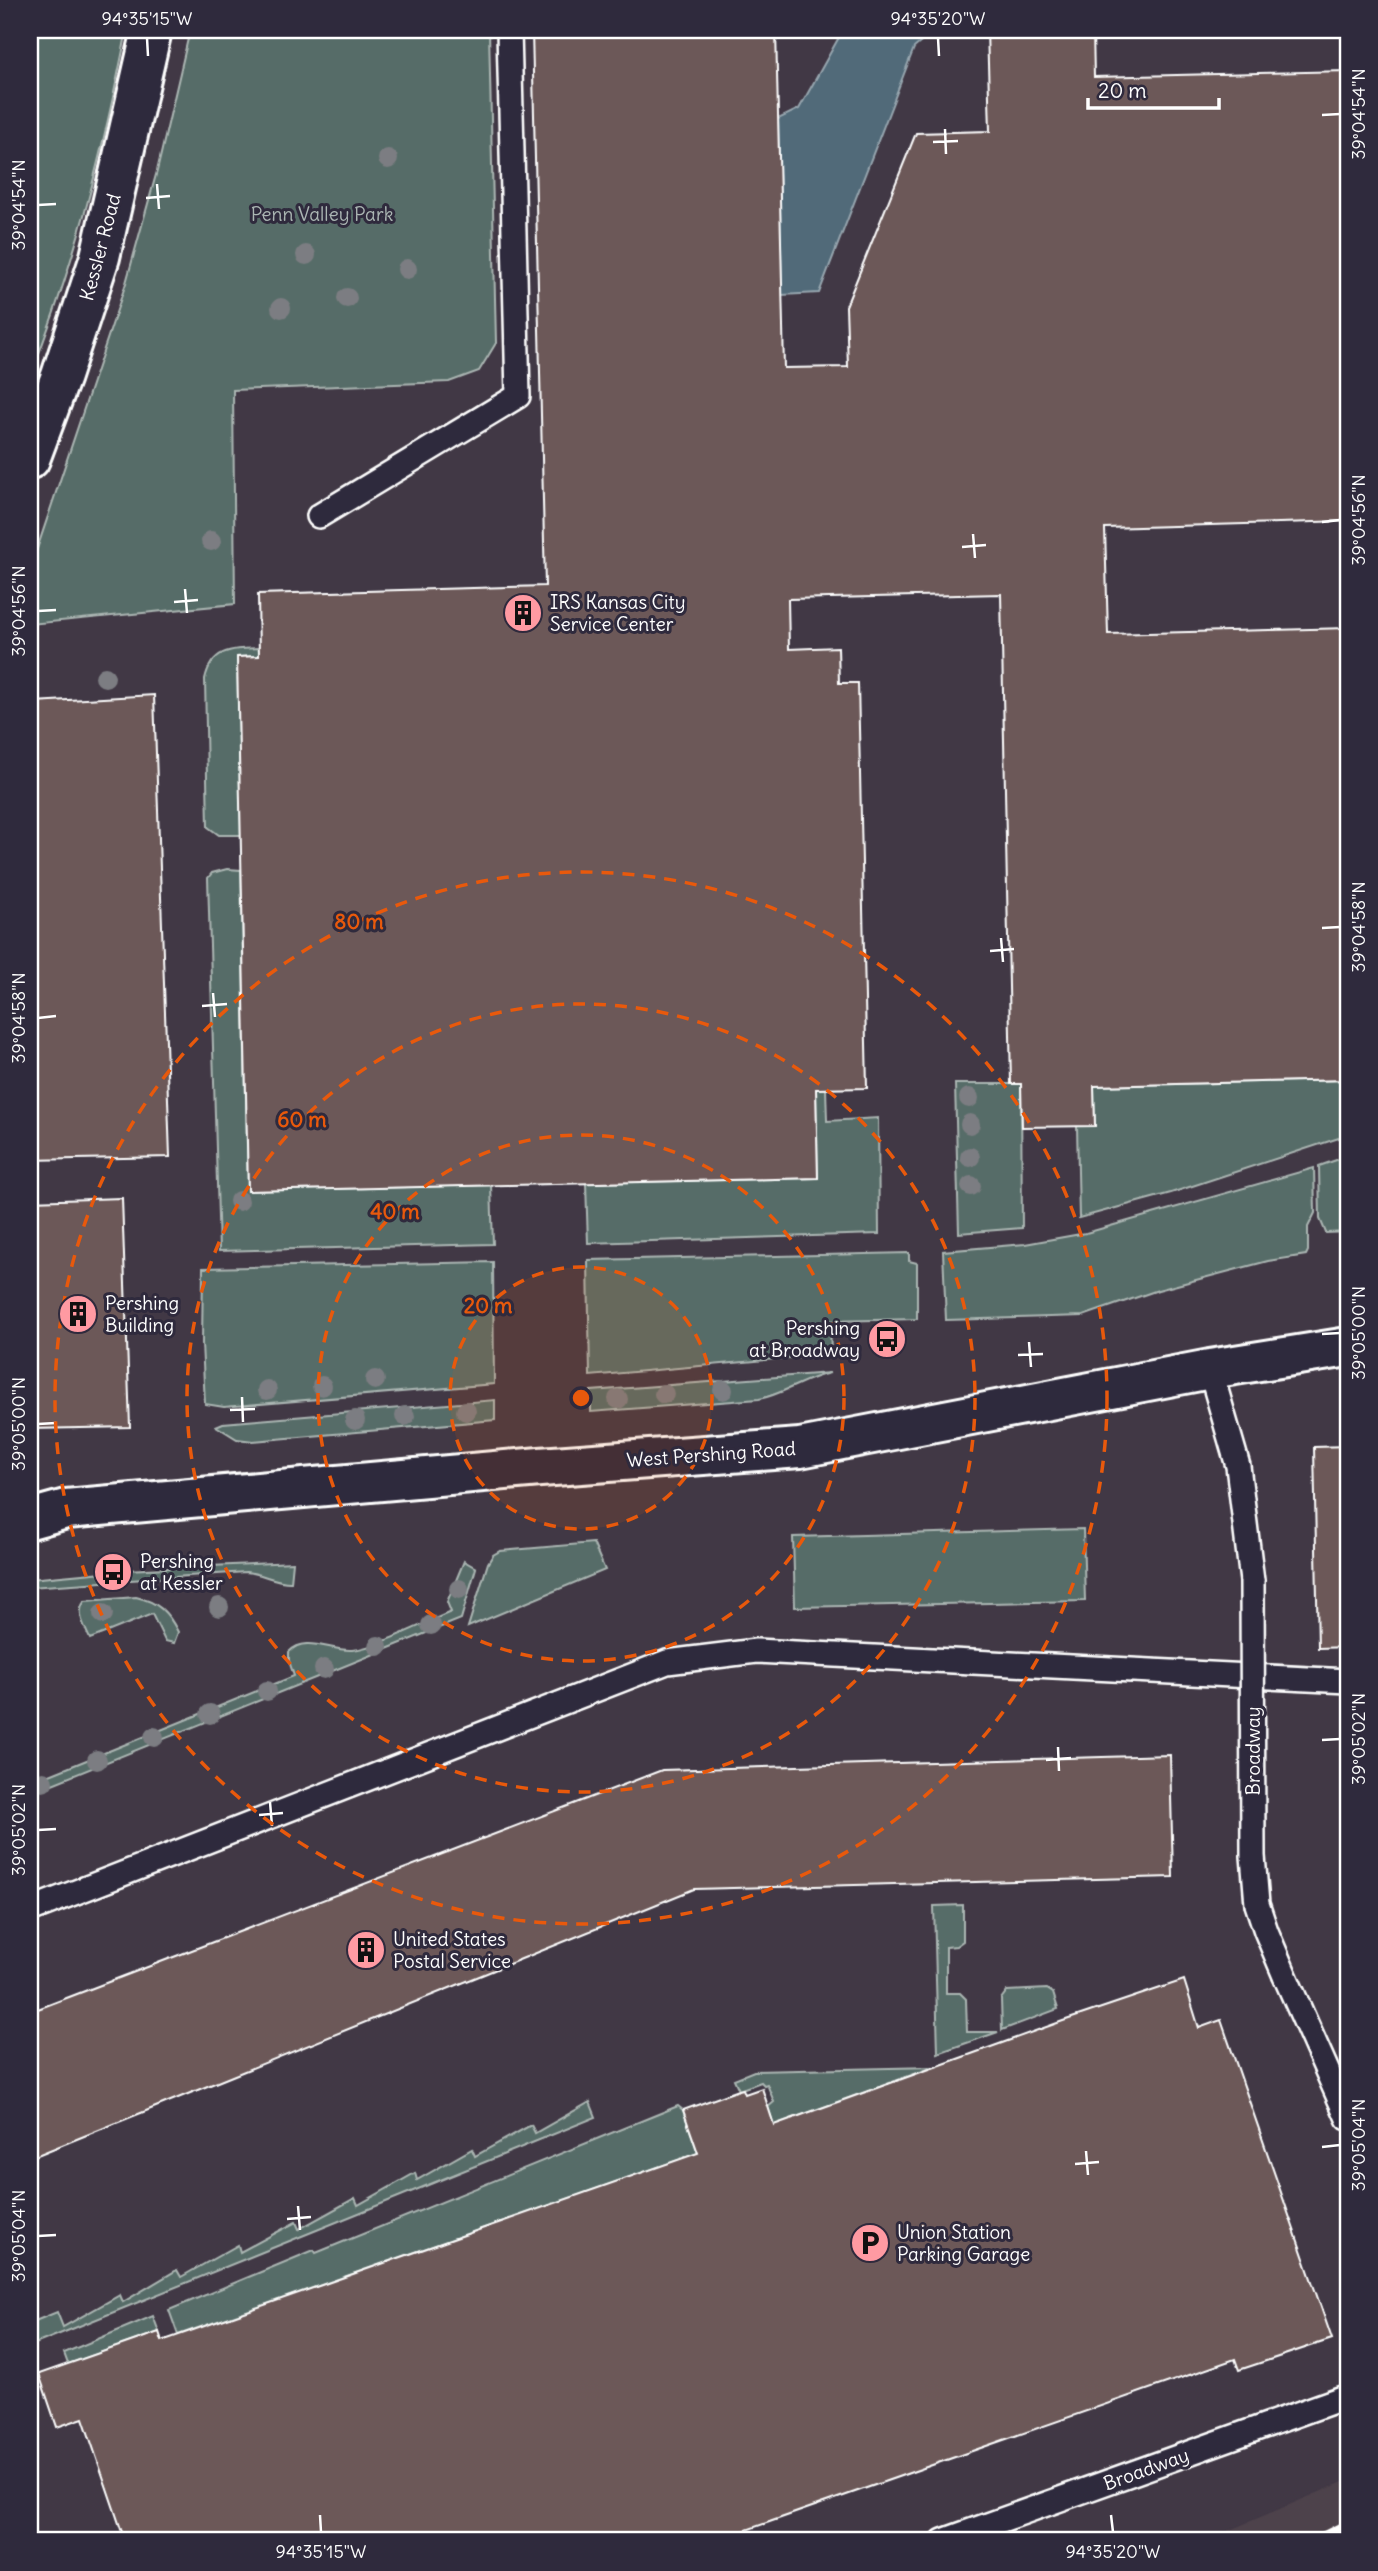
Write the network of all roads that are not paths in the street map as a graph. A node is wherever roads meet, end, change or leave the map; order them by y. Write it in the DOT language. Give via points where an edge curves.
graph roads {
  1 [pos="152,30"];
  2 [pos="509,30"];
  3 [pos="30,459"];
  4 [pos="319,516"];
  5 [pos="1348,1347"];
  6 [pos="1210,1369"];
  7 [pos="48,1506"];
  8 [pos="30,1519"];
  9 [pos="1348,1681"];
  10 [pos="30,1910"];
  11 [pos="1348,2118"];
  12 [pos="1348,2396"];
  13 [pos="943,2541"];
  1 -- 3 [label="main road, Kessler Road" via="100,257"];
  2 -- 4 [label="lane" via="518,396"];
  5 -- 6 [label="main road, West Pershing Road"];
  6 -- 7 [label="main road, West Pershing Road" via="800,1448"];
  6 -- 11 [label="lane, Broadway, bridge" via="1238,1466 1252,1581 1257,1904"];
  7 -- 8 [label="main road, West Pershing Road"];
  9 -- 10 [label="lane" via="756,1651 667,1662"];
  12 -- 13 [label="lane, Broadway"];
}
